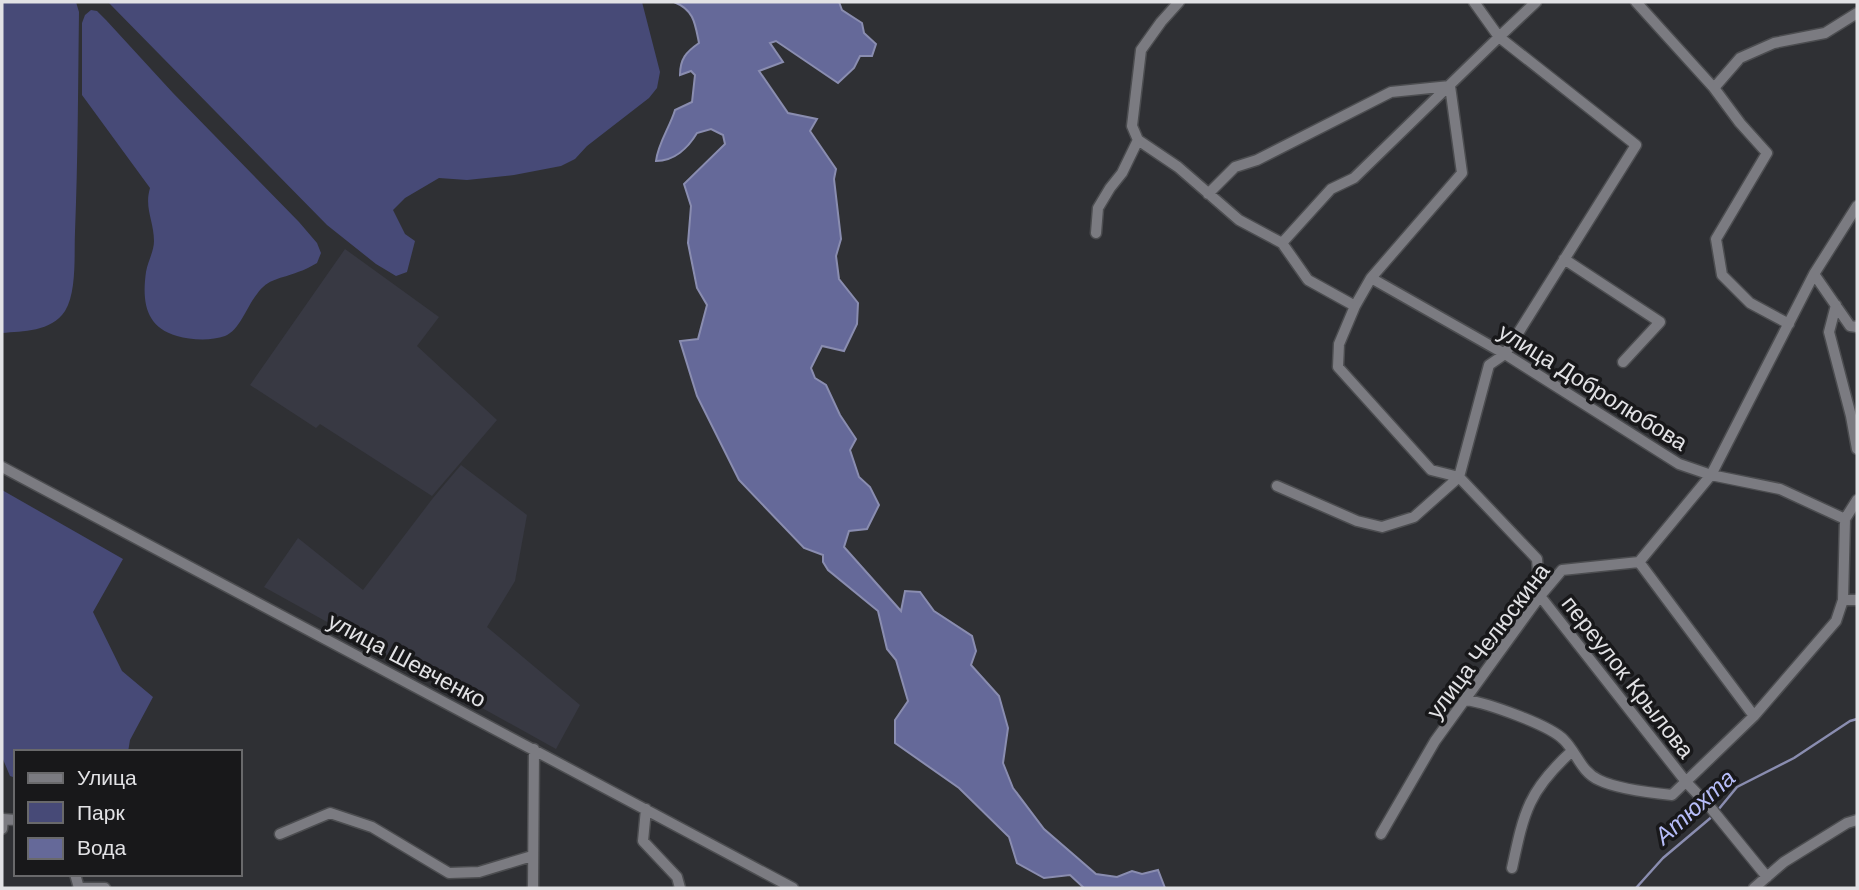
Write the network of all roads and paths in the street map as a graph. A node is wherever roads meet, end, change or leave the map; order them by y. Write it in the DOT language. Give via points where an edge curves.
graph roads {
  1 [pos="1179,2"];
  2 [pos="1474,2"];
  3 [pos="1536,2"];
  4 [pos="1636,2"];
  5 [pos="1857,13"];
  6 [pos="1499,37"];
  7 [pos="1450,86"];
  8 [pos="1714,88"];
  9 [pos="1138,140"];
  10 [pos="1208,194"];
  11 [pos="1857,206"];
  12 [pos="1096,233"];
  13 [pos="1282,243"];
  14 [pos="1564,259"];
  15 [pos="1814,274"];
  16 [pos="1371,278"];
  17 [pos="1836,305"];
  18 [pos="1355,306"];
  19 [pos="1789,324"];
  20 [pos="1857,327"];
  21 [pos="1505,354"];
  22 [pos="1623,362"];
  23 [pos="1857,449"];
  24 [pos="2,467"];
  25 [pos="1711,475"];
  26 [pos="1459,477"];
  27 [pos="1277,486"];
  28 [pos="1857,500"];
  29 [pos="1844,519"];
  30 [pos="1639,562"];
  31 [pos="1540,596"];
  32 [pos="1843,600"];
  33 [pos="1857,600"];
  34 [pos="1466,700"];
  35 [pos="1754,716"];
  36 [pos="534,749"];
  37 [pos="1572,751"];
  38 [pos="1687,783"];
  39 [pos="646,809"];
  40 [pos="1857,820"];
  41 [pos="280,834"];
  42 [pos="1381,834"];
  43 [pos="532,856"];
  44 [pos="1512,868"];
  45 [pos="1768,877"];
  46 [pos="81,888"];
  47 [pos="105,888"];
  48 [pos="533,888"];
  49 [pos="680,888"];
  50 [pos="793,888"];
  51 [pos="1754,888"];
  1 -- 9 [label="street" via="1141,50 1132,126"];
  2 -- 6 [label="street"];
  3 -- 6 [label="street"];
  4 -- 8 [label="street"];
  5 -- 8 [label="street" via="1825,33 1774,43 1740,58"];
  6 -- 7 [label="street"];
  6 -- 14 [label="street" via="1636,145"];
  7 -- 10 [label="street" via="1391,92 1235,167"];
  7 -- 13 [label="street" via="1354,178 1331,189"];
  7 -- 16 [label="street" via="1462,173"];
  8 -- 19 [label="street" via="1767,153 1716,239 1722,275 1750,303"];
  9 -- 10 [label="street"];
  9 -- 12 [label="street" via="1098,208"];
  10 -- 13 [label="street" via="1239,220"];
  11 -- 15 [label="street"];
  13 -- 18 [label="street" via="1308,280"];
  14 -- 21 [label="street"];
  14 -- 22 [label="street" via="1660,322"];
  15 -- 17 [label="street"];
  15 -- 19 [label="street"];
  16 -- 18 [label="street"];
  16 -- 21 [label="street, улица Добролюбова"];
  17 -- 20 [label="street" via="1850,326"];
  17 -- 23 [label="street" via="1829,332"];
  18 -- 26 [label="street" via="1339,344 1338,367 1431,470"];
  19 -- 25 [label="street"];
  21 -- 25 [label="street, улица Добролюбова" via="1679,464"];
  21 -- 26 [label="street" via="1489,365"];
  24 -- 36 [label="street, улица Шевченко"];
  25 -- 29 [label="street, улица Добролюбова" via="1780,489"];
  25 -- 30 [label="street"];
  26 -- 27 [label="street" via="1414,517 1382,527 1357,521"];
  26 -- 31 [label="street" via="1537,559"];
  28 -- 29 [label="street"];
  29 -- 32 [label="street"];
  30 -- 31 [label="street, улица Челюскина" via="1562,569"];
  30 -- 35 [label="street"];
  31 -- 34 [label="street, улица Челюскина"];
  31 -- 38 [label="street, переулок Крылова"];
  32 -- 33 [label="street"];
  32 -- 35 [label="street" via="1836,621"];
  34 -- 37 [label="street" via="1545,727 1564,739"];
  34 -- 42 [label="street, улица Челюскина"];
  35 -- 38 [label="street"];
  36 -- 39 [label="street, улица Шевченко"];
  36 -- 43 [label="street"];
  37 -- 38 [label="street" via="1587,773 1600,781 1672,795"];
  37 -- 44 [label="street" via="1553,768 1526,807"];
  38 -- 45 [label="street, переулок Крылова"];
  39 -- 49 [label="street" via="643,841 677,877"];
  39 -- 50 [label="street, улица Шевченко"];
  40 -- 45 [label="street" via="1847,822"];
  41 -- 43 [label="street" via="330,813 373,827 449,873 479,872"];
  43 -- 48 [label="street"];
  45 -- 51 [label="street"];
  46 -- 47 [label="street"];
}
